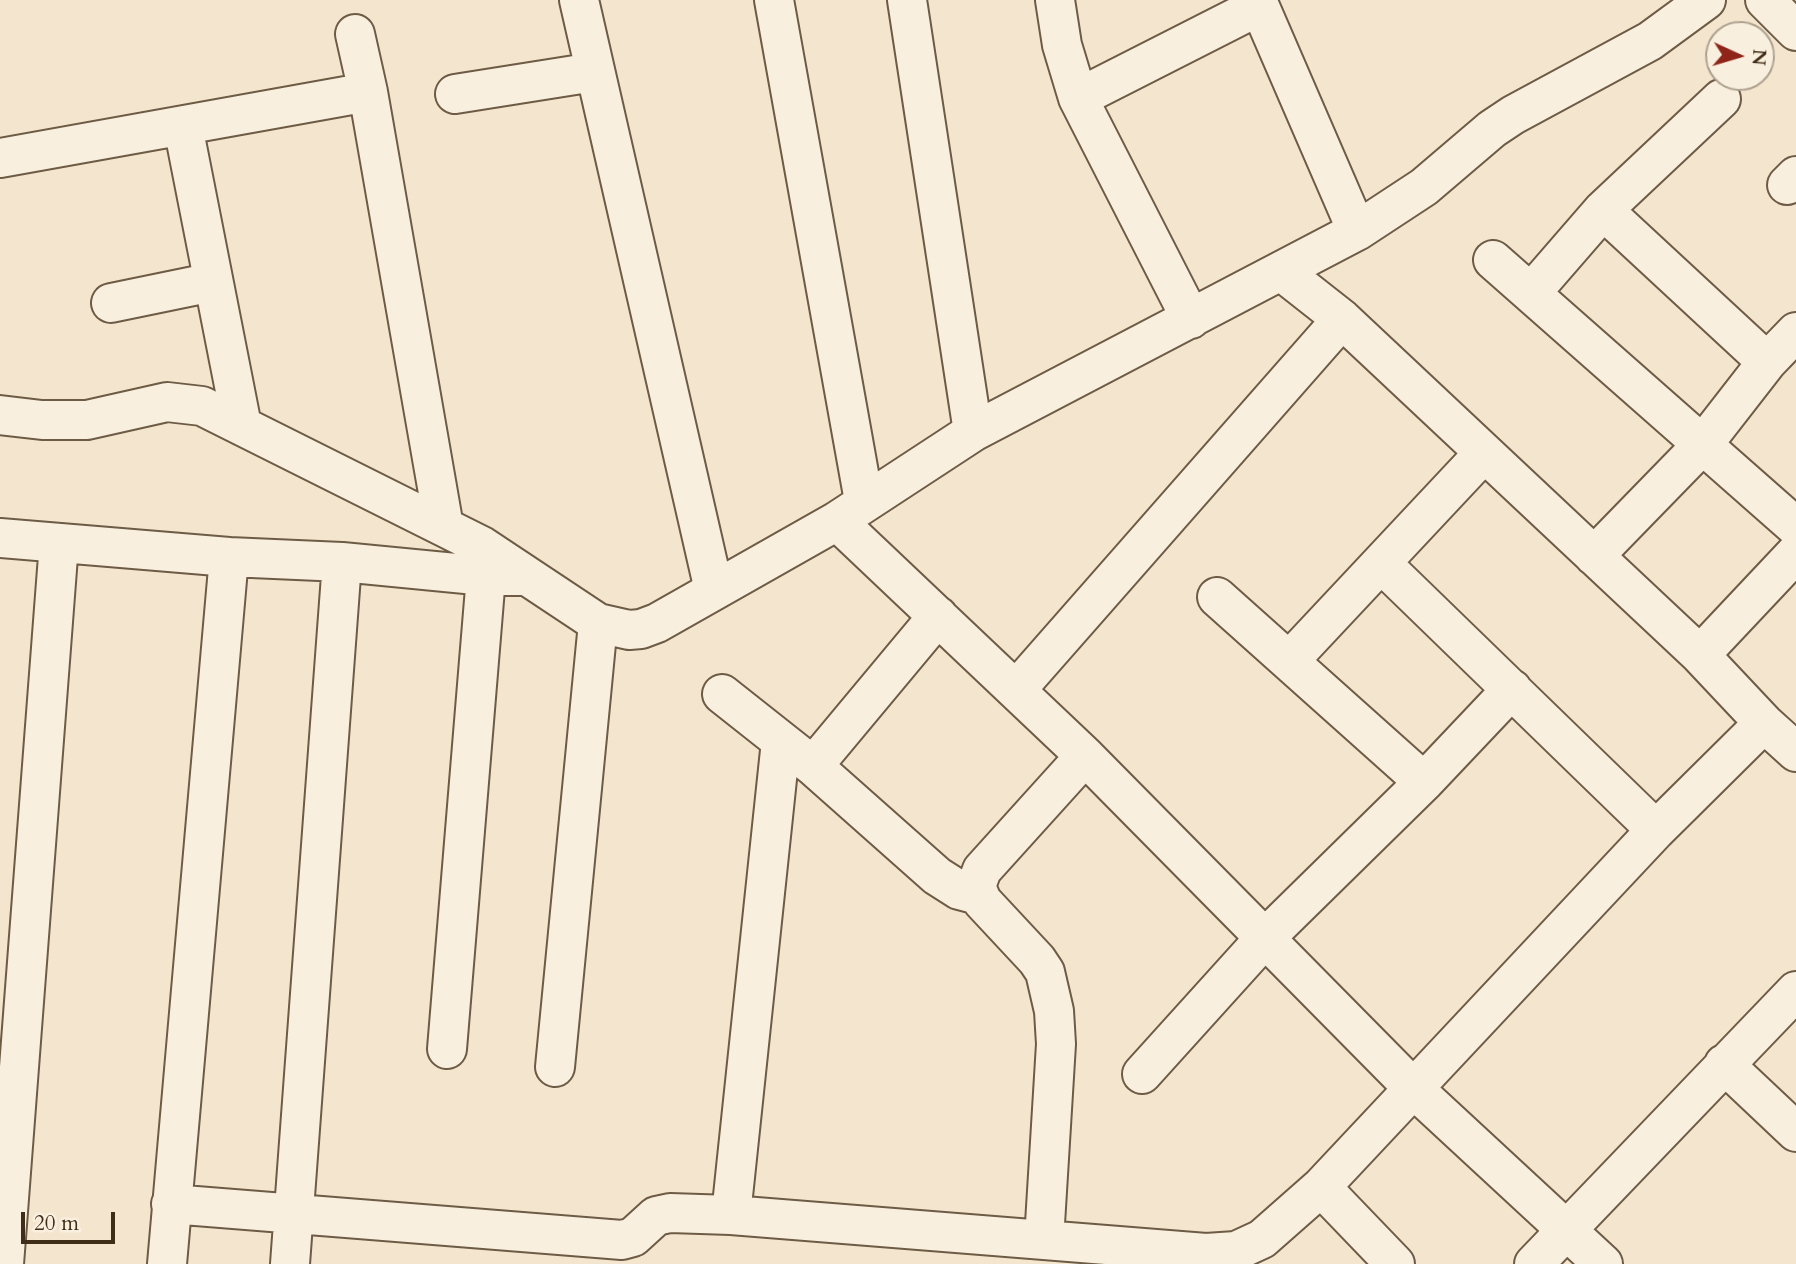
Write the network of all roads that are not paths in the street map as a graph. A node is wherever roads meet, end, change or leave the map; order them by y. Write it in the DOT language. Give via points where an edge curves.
graph roads {
  1 [pos="579,0"];
  2 [pos="774,0"];
  3 [pos="907,0"];
  4 [pos="1055,0"];
  5 [pos="1706,0"];
  6 [pos="1766,0"];
  7 [pos="1258,3"];
  8 [pos="1796,31"];
  9 [pos="355,34"];
  10 [pos="594,72"];
  11 [pos="368,92"];
  12 [pos="455,94"];
  13 [pos="1078,98"];
  14 [pos="1721,99"];
  15 [pos="183,126"];
  16 [pos="0,158"];
  17 [pos="1603,210"];
  18 [pos="1357,232"];
  19 [pos="1493,260"];
  20 [pos="1281,271"];
  21 [pos="213,282"];
  22 [pos="1531,293"];
  23 [pos="111,303"];
  24 [pos="1191,319"];
  25 [pos="1342,319"];
  26 [pos="1796,332"];
  27 [pos="1767,362"];
  28 [pos="0,415"];
  29 [pos="242,426"];
  30 [pos="973,432"];
  31 [pos="1704,443"];
  32 [pos="1484,453"];
  33 [pos="851,511"];
  34 [pos="444,527"];
  35 [pos="1796,527"];
  36 [pos="0,538"];
  37 [pos="59,543"];
  38 [pos="1796,553"];
  39 [pos="1594,556"];
  40 [pos="229,557"];
  41 [pos="342,562"];
  42 [pos="1381,563"];
  43 [pos="486,576"];
  44 [pos="526,576"];
  45 [pos="714,590"];
  46 [pos="1217,597"];
  47 [pos="938,616"];
  48 [pos="598,623"];
  49 [pos="1700,655"];
  50 [pos="1289,661"];
  51 [pos="1016,690"];
  52 [pos="1513,690"];
  53 [pos="722,694"];
  54 [pos="1764,723"];
  55 [pos="781,741"];
  56 [pos="1796,752"];
  57 [pos="1086,756"];
  58 [pos="813,766"];
  59 [pos="1424,782"];
  60 [pos="1656,830"];
  61 [pos="978,895"];
  62 [pos="1264,939"];
  63 [pos="1796,991"];
  64 [pos="447,1049"];
  65 [pos="1724,1064"];
  66 [pos="555,1067"];
  67 [pos="1142,1074"];
  68 [pos="1414,1089"];
  69 [pos="1796,1132"];
  70 [pos="1321,1187"];
  71 [pos="171,1204"];
  72 [pos="294,1214"];
  73 [pos="732,1214"];
  74 [pos="1567,1230"];
  75 [pos="1044,1240"];
  76 [pos="4,1264"];
  77 [pos="167,1264"];
  78 [pos="290,1264"];
  79 [pos="1395,1264"];
  80 [pos="1534,1264"];
  81 [pos="1603,1264"];
  1 -- 10 [label="street"];
  2 -- 33 [label="street"];
  3 -- 30 [label="street"];
  4 -- 13 [label="street" via="1069,75"];
  5 -- 18 [label="street" via="1650,41 1503,122 1424,187"];
  6 -- 8 [label="street"];
  7 -- 13 [label="street"];
  7 -- 18 [label="street"];
  9 -- 11 [label="street"];
  10 -- 12 [label="street"];
  10 -- 45 [label="street"];
  11 -- 15 [label="street"];
  11 -- 34 [label="street"];
  13 -- 24 [label="street"];
  14 -- 17 [label="street"];
  15 -- 16 [label="street"];
  15 -- 21 [label="street"];
  17 -- 22 [label="street"];
  17 -- 27 [label="street"];
  18 -- 20 [label="street"];
  19 -- 22 [label="street"];
  20 -- 24 [label="street"];
  20 -- 25 [label="street"];
  21 -- 23 [label="street"];
  21 -- 29 [label="street"];
  22 -- 31 [label="street"];
  24 -- 30 [label="street"];
  25 -- 32 [label="street"];
  25 -- 51 [label="street"];
  26 -- 27 [label="street"];
  27 -- 31 [label="street"];
  28 -- 29 [label="street" via="87,420 178,402 202,406"];
  29 -- 34 [label="street"];
  30 -- 33 [label="street"];
  31 -- 35 [label="street"];
  31 -- 39 [label="street"];
  32 -- 39 [label="street"];
  32 -- 42 [label="street"];
  33 -- 45 [label="street"];
  33 -- 47 [label="street"];
  34 -- 44 [label="street"];
  36 -- 37 [label="street"];
  37 -- 40 [label="street"];
  37 -- 76 [label="street"];
  38 -- 49 [label="street"];
  39 -- 49 [label="street"];
  40 -- 41 [label="street"];
  40 -- 71 [label="street"];
  41 -- 43 [label="street"];
  41 -- 72 [label="street"];
  42 -- 50 [label="street"];
  42 -- 52 [label="street"];
  43 -- 44 [label="street"];
  43 -- 64 [label="street"];
  44 -- 48 [label="street"];
  45 -- 48 [label="street" via="641,629"];
  46 -- 50 [label="street"];
  47 -- 51 [label="street"];
  47 -- 58 [label="street"];
  48 -- 66 [label="street"];
  49 -- 54 [label="street"];
  50 -- 59 [label="street"];
  51 -- 57 [label="street"];
  52 -- 59 [label="street"];
  52 -- 60 [label="street"];
  53 -- 55 [label="street"];
  54 -- 56 [label="street"];
  54 -- 60 [label="street"];
  55 -- 58 [label="street"];
  55 -- 73 [label="street"];
  57 -- 61 [label="street" via="982,870"];
  57 -- 62 [label="street"];
  58 -- 61 [label="street" via="937,876"];
  59 -- 62 [label="street"];
  60 -- 68 [label="street"];
  61 -- 75 [label="street" via="1037,960 1050,989 1056,1044"];
  62 -- 67 [label="street"];
  62 -- 68 [label="street"];
  63 -- 65 [label="street"];
  65 -- 69 [label="street"];
  65 -- 74 [label="street"];
  68 -- 70 [label="street"];
  68 -- 74 [label="street"];
  70 -- 75 [label="street" via="1262,1239 1236,1251 1206,1253"];
  70 -- 79 [label="street"];
  71 -- 72 [label="street"];
  71 -- 77 [label="street"];
  72 -- 73 [label="street" via="622,1240 633,1237 663,1213"];
  72 -- 78 [label="street"];
  73 -- 75 [label="street"];
  74 -- 80 [label="street"];
  74 -- 81 [label="street"];
}
